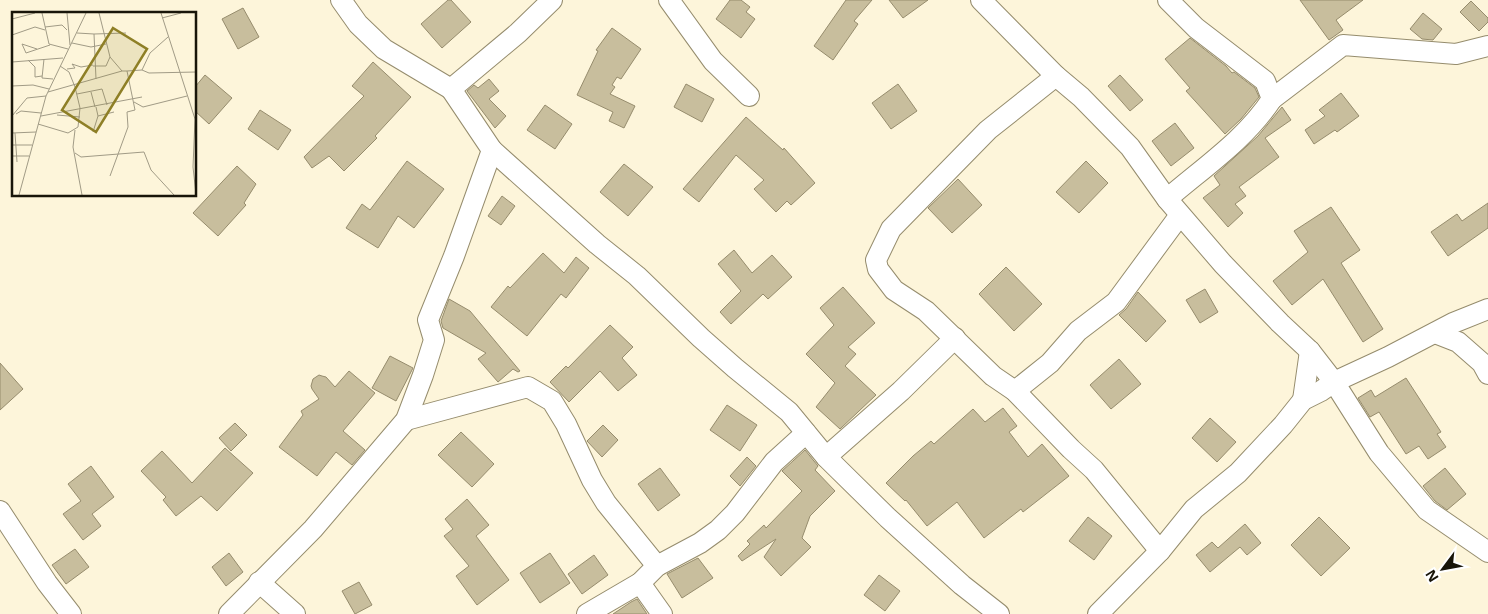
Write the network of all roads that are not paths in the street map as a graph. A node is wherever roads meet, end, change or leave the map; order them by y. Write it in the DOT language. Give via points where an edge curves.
graph roads {
  1 [pos="340,0"];
  2 [pos="552,0"];
  3 [pos="669,0"];
  4 [pos="981,0"];
  5 [pos="1168,0"];
  6 [pos="1488,46"];
  7 [pos="1056,76"];
  8 [pos="451,89"];
  9 [pos="749,96"];
  10 [pos="1272,99"];
  11 [pos="492,150"];
  12 [pos="1167,199"];
  13 [pos="1180,214"];
  14 [pos="1488,310"];
  15 [pos="1434,333"];
  16 [pos="955,338"];
  17 [pos="1310,351"];
  18 [pos="1488,374"];
  19 [pos="1334,382"];
  20 [pos="1014,391"];
  21 [pos="1303,400"];
  22 [pos="406,420"];
  23 [pos="806,433"];
  24 [pos="826,457"];
  25 [pos="0,511"];
  26 [pos="1160,551"];
  27 [pos="1488,552"];
  28 [pos="657,566"];
  29 [pos="259,582"];
  30 [pos="640,583"];
  31 [pos="71,614"];
  32 [pos="229,614"];
  33 [pos="295,614"];
  34 [pos="587,614"];
  35 [pos="662,614"];
  36 [pos="999,614"];
  37 [pos="1098,614"];
  1 -- 8 [label="street" via="358,24 384,49"];
  2 -- 8 [label="street"];
  3 -- 9 [label="street" via="713,62"];
  4 -- 7 [label="street"];
  5 -- 10 [label="street" via="1196,28 1266,81"];
  6 -- 10 [label="street" via="1456,54 1343,46"];
  7 -- 12 [label="street" via="1081,96 1130,147"];
  7 -- 16 [label="street" via="988,130 891,229 876,260 878,269 894,290 926,311"];
  8 -- 11 [label="street"];
  10 -- 12 [label="street" via="1233,145"];
  11 -- 22 [label="street" via="428,320 434,340"];
  11 -- 23 [label="street" via="637,276 735,368 789,412"];
  12 -- 13 [label="street"];
  13 -- 17 [label="street" via="1222,264"];
  13 -- 20 [label="street" via="1116,302 1078,331 1050,363"];
  14 -- 15 [label="street"];
  15 -- 18 [label="street" via="1458,342 1482,363"];
  15 -- 19 [label="street"];
  16 -- 20 [label="street" via="993,376"];
  16 -- 24 [label="street"];
  17 -- 19 [label="street"];
  17 -- 21 [label="street"];
  19 -- 21 [label="street"];
  19 -- 27 [label="street" via="1379,454 1427,510"];
  20 -- 26 [label="street" via="1094,470"];
  21 -- 26 [label="street" via="1238,473 1194,510"];
  22 -- 28 [label="street" via="528,387 552,401 606,503"];
  22 -- 29 [label="street" via="313,529"];
  23 -- 24 [label="street"];
  23 -- 28 [label="street" via="774,462 718,530"];
  24 -- 36 [label="street" via="895,525"];
  25 -- 31 [label="street"];
  26 -- 37 [label="street"];
  28 -- 30 [label="street"];
  29 -- 32 [label="street"];
  29 -- 33 [label="street"];
  30 -- 34 [label="street"];
  30 -- 35 [label="street"];
}
